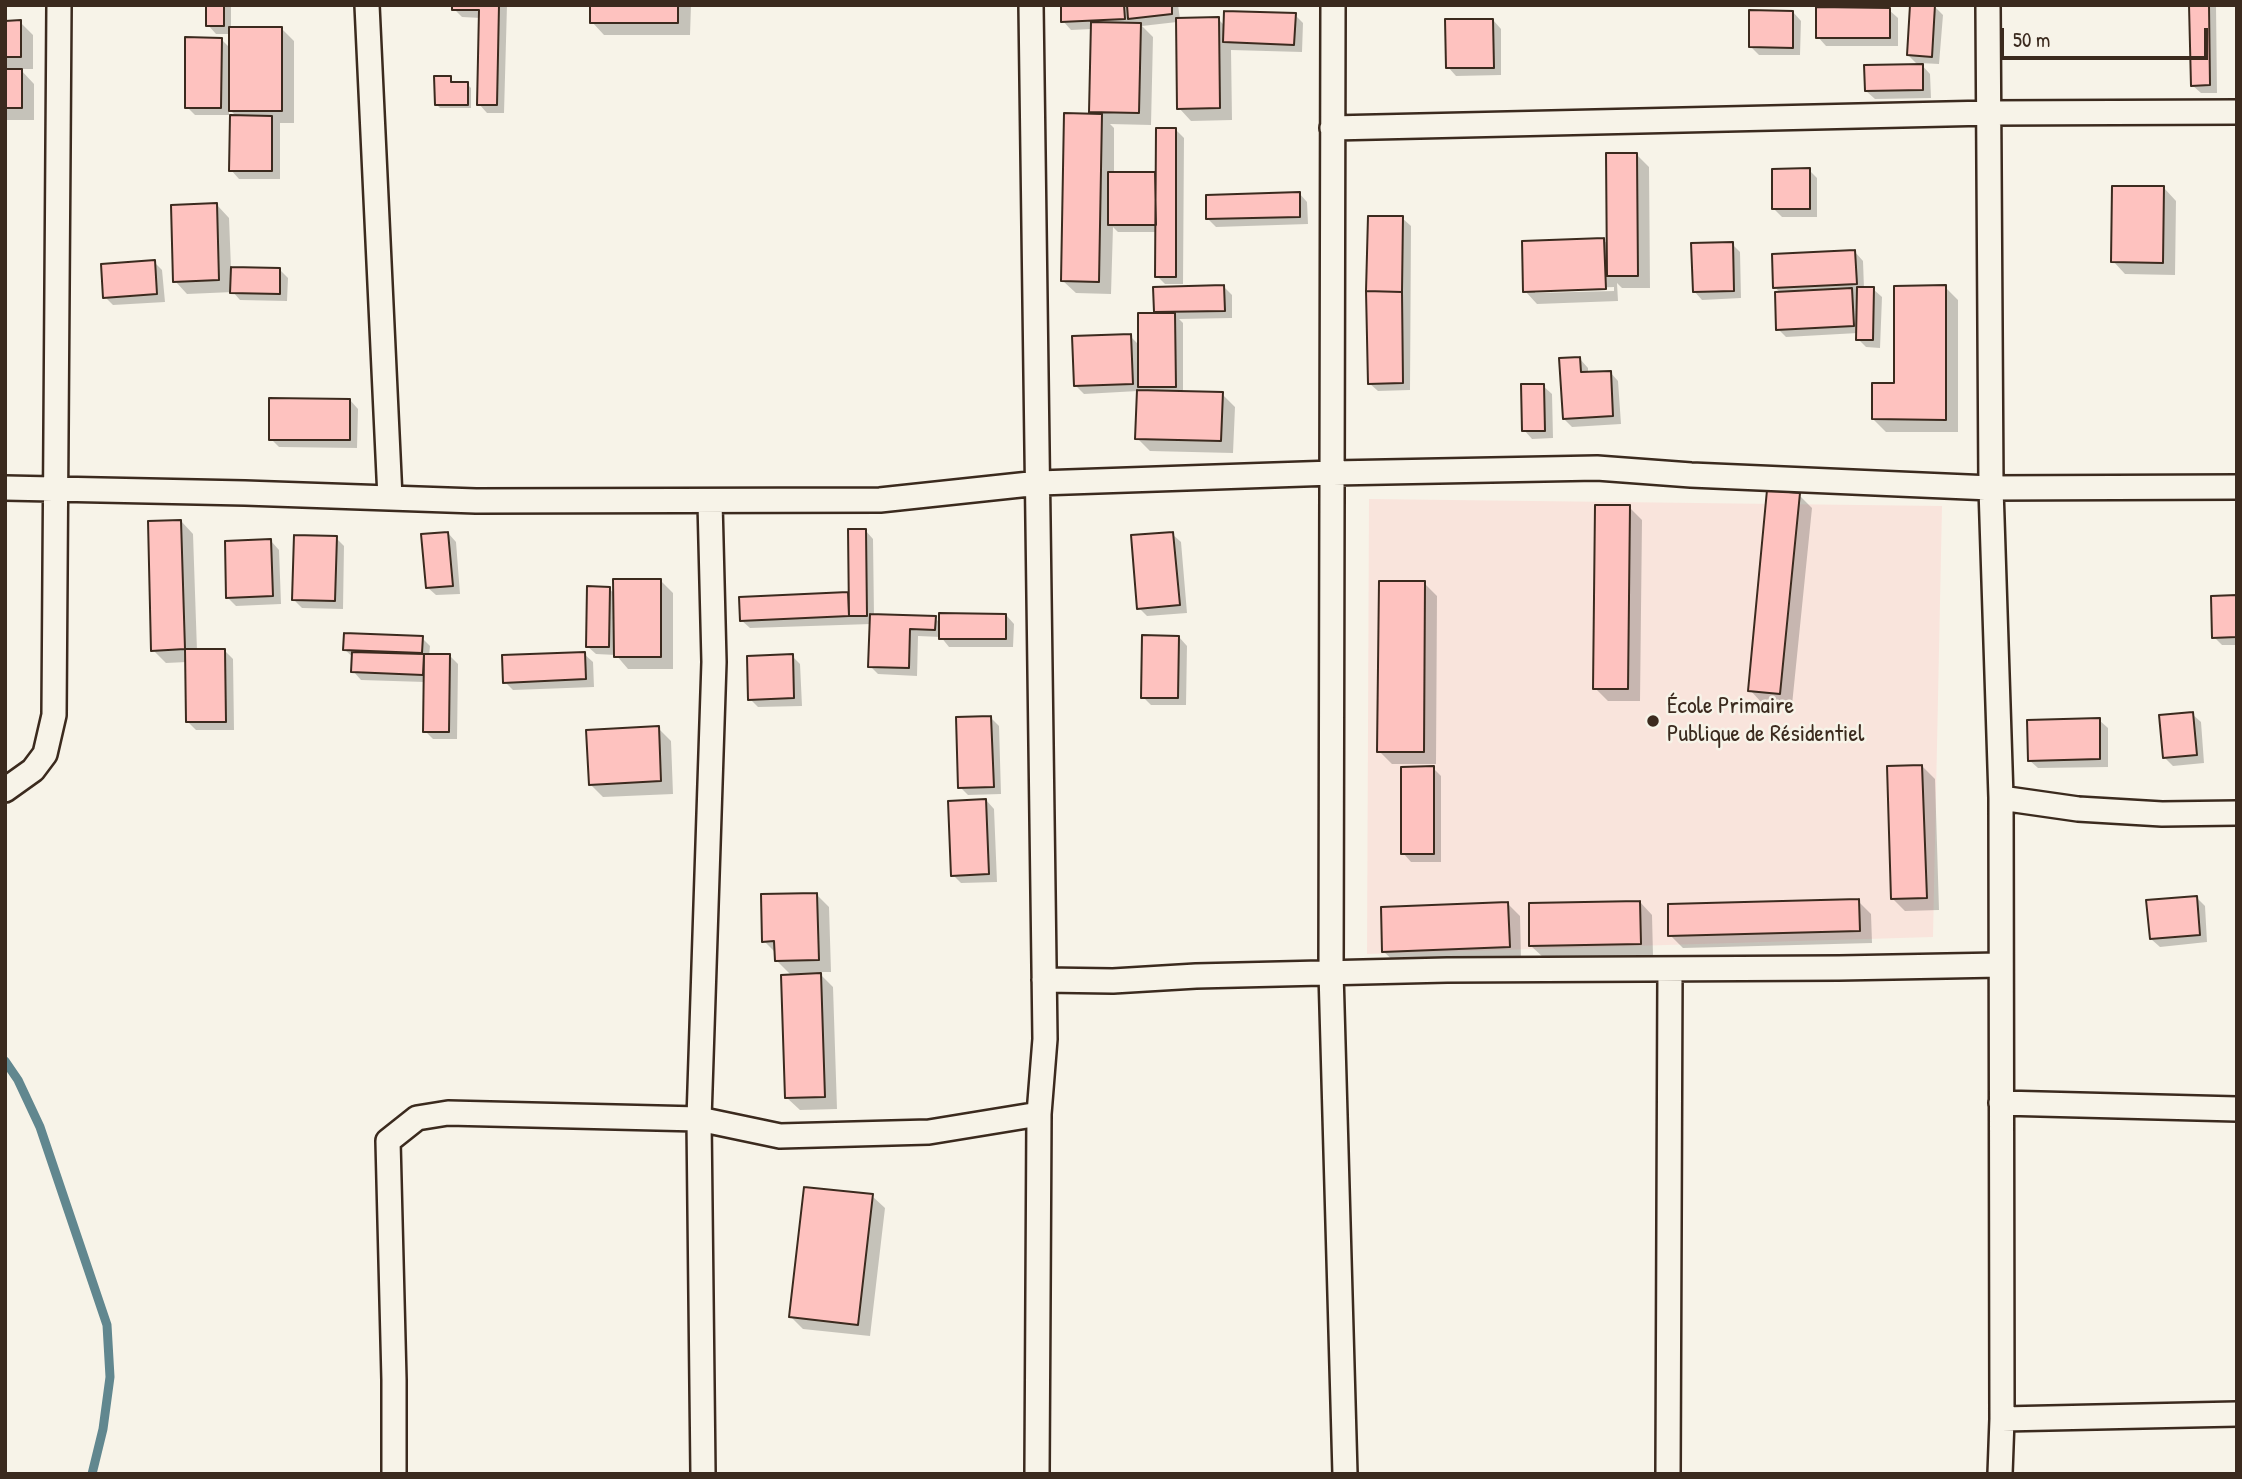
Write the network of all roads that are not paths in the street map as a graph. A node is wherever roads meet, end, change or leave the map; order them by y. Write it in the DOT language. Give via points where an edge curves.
graph roads {
  1 [pos="59,5"];
  2 [pos="367,5"];
  3 [pos="1031,5"];
  4 [pos="1333,5"];
  5 [pos="1988,5"];
  6 [pos="2237,112"];
  7 [pos="1990,113"];
  8 [pos="1332,128"];
  9 [pos="1333,473"];
  10 [pos="1039,483"];
  11 [pos="2237,487"];
  12 [pos="5,488"];
  13 [pos="1991,488"];
  14 [pos="56,489"];
  15 [pos="390,498"];
  16 [pos="710,502"];
  17 [pos="5,790"];
  18 [pos="2001,798"];
  19 [pos="2237,813"];
  20 [pos="2000,965"];
  21 [pos="1670,969"];
  22 [pos="1331,972"];
  23 [pos="1044,980"];
  24 [pos="2001,1103"];
  25 [pos="2237,1109"];
  26 [pos="1039,1114"];
  27 [pos="699,1119"];
  28 [pos="2237,1414"];
  29 [pos="2003,1419"];
  30 [pos="394,1474"];
  31 [pos="703,1474"];
  32 [pos="1037,1474"];
  33 [pos="1345,1474"];
  34 [pos="1668,1474"];
  35 [pos="2000,1474"];
  1 -- 14 [label="street"];
  2 -- 15 [label="street"];
  3 -- 10 [label="street"];
  4 -- 8 [label="street"];
  5 -- 7 [label="street"];
  6 -- 7 [label="street"];
  7 -- 8 [label="street"];
  7 -- 13 [label="street"];
  8 -- 9 [label="street"];
  9 -- 10 [label="street"];
  9 -- 13 [label="street" via="1597,468"];
  9 -- 22 [label="street"];
  10 -- 16 [label="street" via="880,500"];
  10 -- 23 [label="street"];
  11 -- 13 [label="street"];
  12 -- 14 [label="street"];
  13 -- 18 [label="street"];
  14 -- 15 [label="street"];
  14 -- 17 [label="street" via="54,715 46,754"];
  15 -- 16 [label="street"];
  16 -- 27 [label="street" via="713,662"];
  18 -- 19 [label="street" via="2078,809"];
  18 -- 20 [label="street"];
  20 -- 21 [label="street"];
  20 -- 24 [label="street"];
  21 -- 22 [label="street"];
  21 -- 34 [label="street"];
  22 -- 23 [label="street"];
  22 -- 33 [label="street"];
  23 -- 26 [label="street"];
  24 -- 25 [label="street"];
  24 -- 29 [label="street"];
  26 -- 27 [label="street" via="929,1132 780,1136"];
  26 -- 32 [label="street"];
  27 -- 30 [label="street" via="448,1112 417,1118 388,1141"];
  27 -- 31 [label="street"];
  28 -- 29 [label="street"];
  29 -- 35 [label="street"];
}
